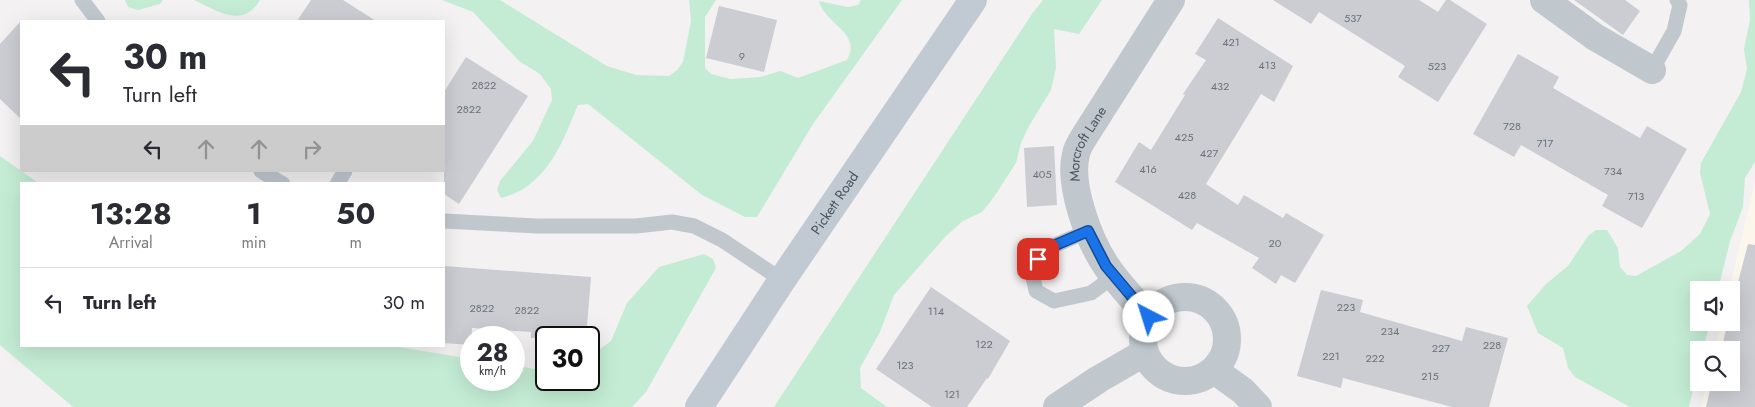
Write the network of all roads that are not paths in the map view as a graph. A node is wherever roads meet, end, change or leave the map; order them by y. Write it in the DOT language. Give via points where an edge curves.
graph roads {
  1 [pos="82,0"];
  2 [pos="973,0"];
  3 [pos="1171,0"];
  4 [pos="1544,0"];
  5 [pos="1677,0"];
  6 [pos="97,20"];
  7 [pos="1652,70"];
  8 [pos="263,172"];
  9 [pos="280,182"];
  10 [pos="445,221"];
  11 [pos="1088,231"];
  12 [pos="1114,276"];
  13 [pos="782,280"];
  14 [pos="1149,317"];
  15 [pos="1144,353"];
  16 [pos="1214,370"];
  17 [pos="699,407"];
  18 [pos="1057,407"];
  19 [pos="1258,407"];
  1 -- 6 [label="lane"];
  2 -- 13 [label="street, Pickett Road"];
  3 -- 11 [label="street, Morcroft Lane" via="1076,153 1074,174"];
  4 -- 7 [label="street" via="1595,37"];
  5 -- 7 [label="lane" via="1680,4 1674,31"];
  8 -- 9 [label="lane"];
  10 -- 13 [label="lane" via="537,226 636,226 672,222 694,226 715,237"];
  11 -- 12 [label="street, Morcroft Lane"];
  11 -- 12 [label="lane" via="1044,250 1031,268 1036,291 1054,301 1091,293"];
  12 -- 14 [label="street, Morcroft Lane"];
  13 -- 17 [label="street, Pickett Road"];
  14 -- 15 [label="street" via="1142,339"];
  14 -- 16 [label="street" via="1162,303 1175,297 1189,296 1214,308 1223,319 1227,346"];
  15 -- 16 [label="street" via="1161,375 1174,381 1188,382"];
  15 -- 18 [label="street"];
  16 -- 19 [label="street" via="1243,391"];
}
